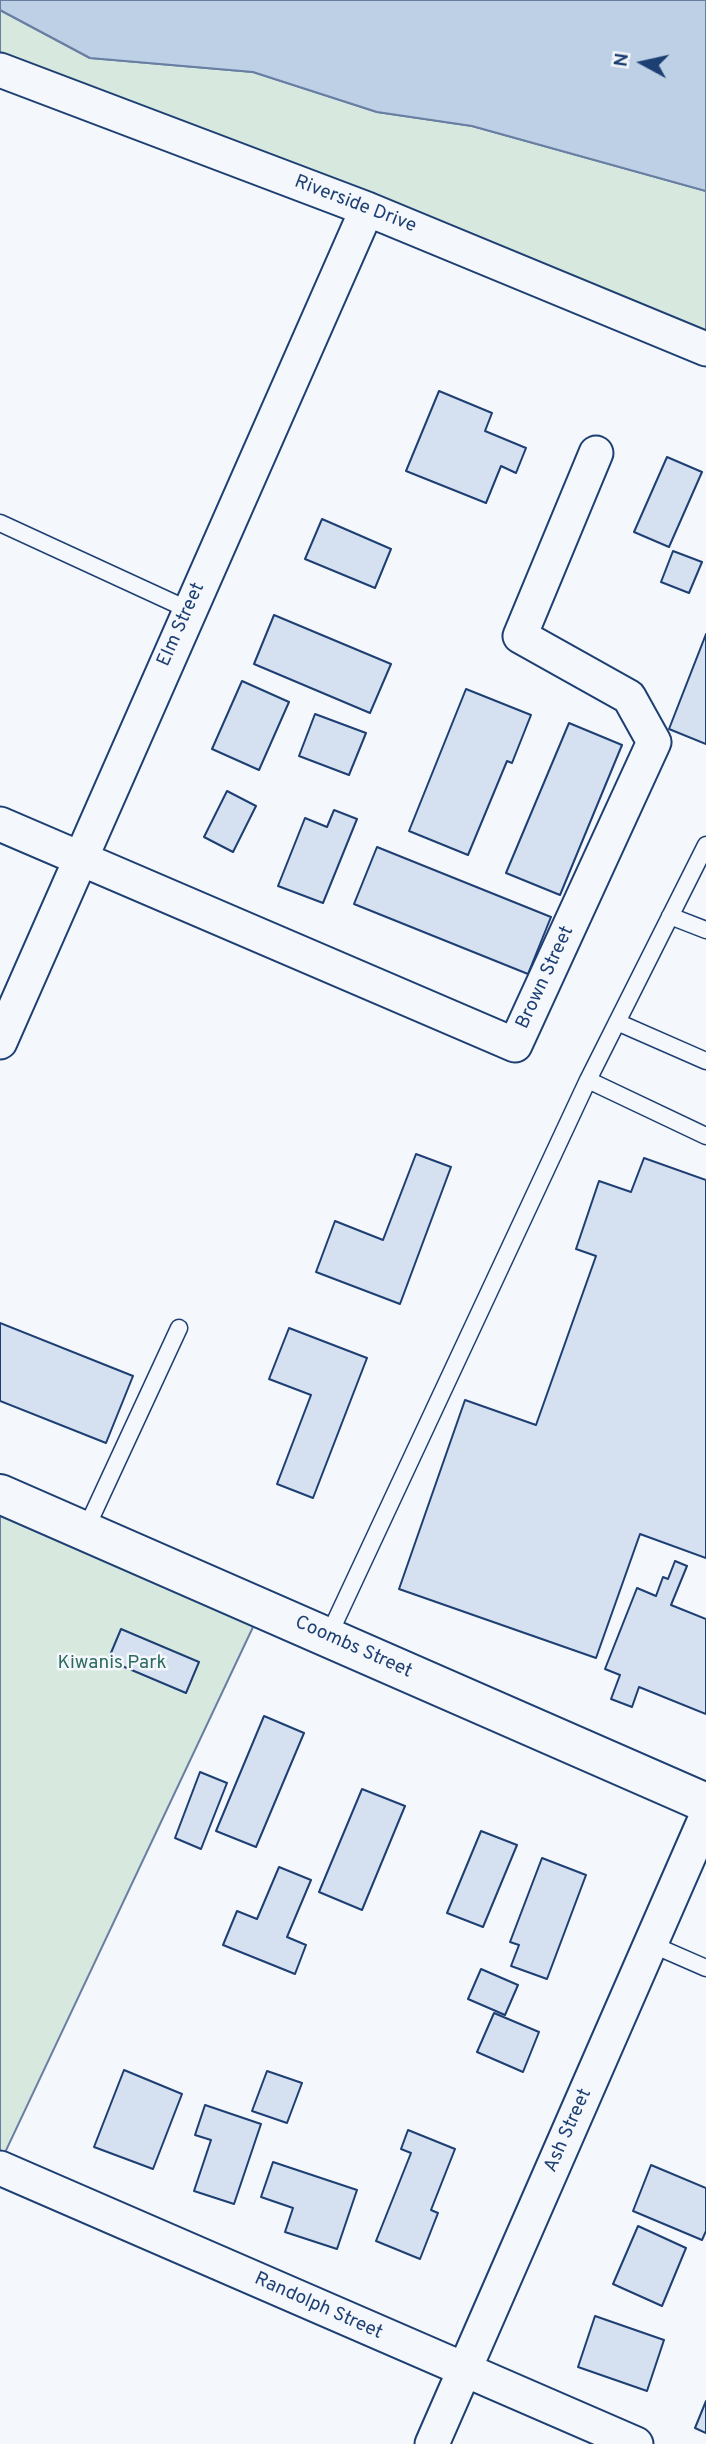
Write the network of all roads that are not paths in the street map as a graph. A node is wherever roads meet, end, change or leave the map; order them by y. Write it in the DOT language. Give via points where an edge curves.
graph roads {
  1 [pos="0,70"];
  2 [pos="367,209"];
  3 [pos="706,349"];
  4 [pos="596,453"];
  5 [pos="0,523"];
  6 [pos="189,610"];
  7 [pos="0,824"];
  8 [pos="706,845"];
  9 [pos="79,859"];
  10 [pos="670,916"];
  11 [pos="706,930"];
  12 [pos="617,1022"];
  13 [pos="0,1042"];
  14 [pos="706,1061"];
  15 [pos="588,1080"];
  16 [pos="706,1136"];
  17 [pos="179,1328"];
  18 [pos="0,1494"];
  19 [pos="85,1531"];
  20 [pos="328,1637"];
  21 [pos="706,1802"];
  22 [pos="706,1817"];
  23 [pos="650,1944"];
  24 [pos="706,1968"];
  25 [pos="0,2168"];
  26 [pos="464,2370"];
  27 [pos="432,2444"];
  28 [pos="636,2444"];
  1 -- 2 [label="street, Riverside Drive"];
  2 -- 3 [label="street, Riverside Drive"];
  2 -- 6 [label="street, Elm Street"];
  4 -- 9 [label="street, Brown Street" via="520,636 629,697 654,742 515,1045"];
  5 -- 6 [label="lane"];
  6 -- 9 [label="street, Elm Street"];
  7 -- 9 [label="street, Brown Street"];
  8 -- 10 [label="lane"];
  9 -- 13 [label="street, Elm Street"];
  10 -- 11 [label="lane"];
  10 -- 12 [label="lane"];
  12 -- 14 [label="lane"];
  12 -- 15 [label="lane"];
  15 -- 16 [label="lane"];
  15 -- 20 [label="lane"];
  17 -- 19 [label="lane"];
  18 -- 19 [label="street, Coombs Street"];
  19 -- 20 [label="street, Coombs Street"];
  20 -- 21 [label="street, Coombs Street"];
  22 -- 23 [label="street, Ash Street"];
  23 -- 24 [label="lane"];
  23 -- 26 [label="street, Ash Street"];
  25 -- 26 [label="street, Randolph Street"];
  26 -- 27 [label="street, Ash Street"];
  26 -- 28 [label="street, Randolph Street"];
}
